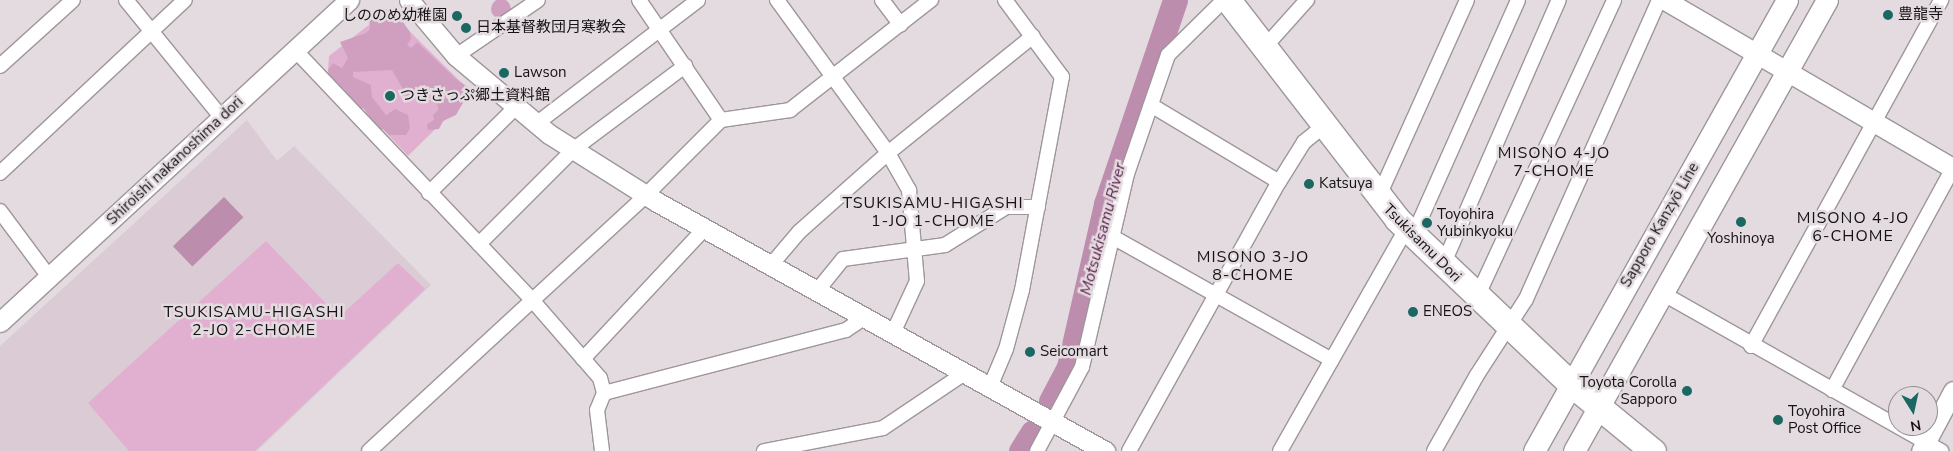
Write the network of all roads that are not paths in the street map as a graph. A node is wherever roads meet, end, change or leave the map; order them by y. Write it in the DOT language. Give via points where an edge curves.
graph roads {
  1 [pos="73,0"];
  2 [pos="126,0"];
  3 [pos="185,0"];
  4 [pos="349,0"];
  5 [pos="409,0"];
  6 [pos="538,0"];
  7 [pos="639,0"];
  8 [pos="698,0"];
  9 [pos="777,0"];
  10 [pos="882,0"];
  11 [pos="931,0"];
  12 [pos="1004,0"];
  13 [pos="1226,0"];
  14 [pos="1307,0"];
  15 [pos="1467,0"];
  16 [pos="1518,0"];
  17 [pos="1559,0"];
  18 [pos="1614,0"];
  19 [pos="1659,0"];
  20 [pos="1665,0"];
  21 [pos="1788,0"];
  22 [pos="1827,0"];
  23 [pos="1941,0"];
  24 [pos="901,25"];
  25 [pos="660,29"];
  26 [pos="151,31"];
  27 [pos="1033,36"];
  28 [pos="1263,49"];
  29 [pos="295,50"];
  30 [pos="1757,55"];
  31 [pos="456,56"];
  32 [pos="0,66"];
  33 [pos="684,66"];
  34 [pos="1787,72"];
  35 [pos="832,78"];
  36 [pos="1151,105"];
  37 [pos="516,108"];
  38 [pos="222,118"];
  39 [pos="721,120"];
  40 [pos="1874,121"];
  41 [pos="536,124"];
  42 [pos="1324,126"];
  43 [pos="574,149"];
  44 [pos="888,153"];
  45 [pos="1953,168"];
  46 [pos="0,173"];
  47 [pos="1280,182"];
  48 [pos="429,194"];
  49 [pos="646,195"];
  50 [pos="1378,198"];
  51 [pos="1038,207"];
  52 [pos="0,211"];
  53 [pos="704,228"];
  54 [pos="1410,232"];
  55 [pos="1111,236"];
  56 [pos="479,244"];
  57 [pos="915,251"];
  58 [pos="771,265"];
  59 [pos="1443,265"];
  60 [pos="49,277"];
  61 [pos="817,291"];
  62 [pos="1216,293"];
  63 [pos="1662,293"];
  64 [pos="1477,297"];
  65 [pos="533,301"];
  66 [pos="865,317"];
  67 [pos="0,322"];
  68 [pos="1509,327"];
  69 [pos="893,333"];
  70 [pos="1751,346"];
  71 [pos="583,359"];
  72 [pos="1332,360"];
  73 [pos="966,374"];
  74 [pos="1570,384"];
  75 [pos="990,387"];
  76 [pos="1832,390"];
  77 [pos="1953,391"];
  78 [pos="604,393"];
  79 [pos="1598,408"];
  80 [pos="1054,423"];
  81 [pos="1929,448"];
  82 [pos="369,451"];
  83 [pos="602,451"];
  84 [pos="764,451"];
  85 [pos="1037,451"];
  86 [pos="1105,451"];
  87 [pos="1129,451"];
  88 [pos="1280,451"];
  89 [pos="1434,451"];
  90 [pos="1534,451"];
  91 [pos="1574,451"];
  92 [pos="1653,451"];
  1 -- 32 [label="street"];
  2 -- 26 [label="street"];
  3 -- 26 [label="street"];
  4 -- 29 [label="street, Shiroishi nakanoshima dori"];
  5 -- 31 [label="street"];
  6 -- 31 [label="street"];
  7 -- 25 [label="street"];
  8 -- 25 [label="street"];
  9 -- 35 [label="street"];
  10 -- 24 [label="street"];
  11 -- 24 [label="street"];
  12 -- 27 [label="street"];
  13 -- 28 [label="highway, Tsukisamu Dori"];
  13 -- 36 [label="street" via="1168,55"];
  14 -- 28 [label="street"];
  15 -- 50 [label="street"];
  16 -- 54 [label="street"];
  17 -- 59 [label="street"];
  18 -- 64 [label="street"];
  19 -- 68 [label="street" via="1526,299"];
  20 -- 30 [label="street"];
  21 -- 30 [label="main road, Sapporo Kanzyō Line"];
  22 -- 34 [label="main road"];
  23 -- 40 [label="street"];
  24 -- 35 [label="street"];
  25 -- 33 [label="street"];
  25 -- 41 [label="street"];
  26 -- 38 [label="street"];
  26 -- 46 [label="street"];
  27 -- 44 [label="street"];
  27 -- 51 [label="street" via="1062,77"];
  28 -- 42 [label="highway, Tsukisamu Dori"];
  29 -- 38 [label="street, Shiroishi nakanoshima dori"];
  29 -- 48 [label="street"];
  30 -- 34 [label="street"];
  30 -- 74 [label="main road, Sapporo Kanzyō Line"];
  31 -- 37 [label="street"];
  33 -- 39 [label="street"];
  33 -- 43 [label="street"];
  34 -- 40 [label="street"];
  34 -- 63 [label="main road"];
  35 -- 39 [label="street" via="790,110"];
  35 -- 44 [label="street"];
  36 -- 47 [label="street"];
  36 -- 55 [label="street" via="1127,174"];
  37 -- 41 [label="street"];
  37 -- 48 [label="street"];
  38 -- 60 [label="street, Shiroishi nakanoshima dori"];
  39 -- 49 [label="street"];
  40 -- 45 [label="street"];
  40 -- 70 [label="street"];
  41 -- 43 [label="street"];
  42 -- 47 [label="street" via="1304,142"];
  42 -- 50 [label="highway, Tsukisamu Dori"];
  43 -- 49 [label="street"];
  43 -- 56 [label="street"];
  44 -- 57 [label="street" via="909,190"];
  44 -- 58 [label="street" via="799,232"];
  45 -- 76 [label="street"];
  47 -- 62 [label="street"];
  48 -- 56 [label="street"];
  49 -- 53 [label="street"];
  49 -- 65 [label="street"];
  50 -- 54 [label="highway, Tsukisamu Dori"];
  51 -- 57 [label="street" via="1006,207 945,245"];
  51 -- 75 [label="street" via="1006,349"];
  52 -- 60 [label="street"];
  53 -- 58 [label="street"];
  53 -- 71 [label="street"];
  54 -- 59 [label="highway, Tsukisamu Dori"];
  54 -- 72 [label="street"];
  55 -- 62 [label="street"];
  55 -- 80 [label="street" via="1082,367"];
  56 -- 65 [label="street"];
  57 -- 61 [label="street" via="843,259"];
  57 -- 69 [label="street" via="917,281"];
  58 -- 61 [label="street"];
  59 -- 64 [label="highway, Tsukisamu Dori"];
  60 -- 67 [label="street, Shiroishi nakanoshima dori"];
  61 -- 66 [label="street"];
  62 -- 72 [label="street"];
  62 -- 87 [label="street"];
  63 -- 70 [label="street"];
  63 -- 79 [label="main road"];
  64 -- 68 [label="highway, Tsukisamu Dori"];
  65 -- 71 [label="street"];
  65 -- 82 [label="street"];
  66 -- 69 [label="street"];
  66 -- 78 [label="street" via="846,330"];
  68 -- 74 [label="highway, Tsukisamu Dori"];
  68 -- 89 [label="street"];
  69 -- 73 [label="street"];
  70 -- 76 [label="street"];
  71 -- 78 [label="street" via="600,378"];
  72 -- 88 [label="street"];
  73 -- 75 [label="street"];
  73 -- 84 [label="street" via="883,428"];
  74 -- 79 [label="highway, Tsukisamu Dori"];
  74 -- 90 [label="main road, Sapporo Kanzyō Line"];
  75 -- 80 [label="street"];
  76 -- 81 [label="street"];
  77 -- 81 [label="street"];
  78 -- 83 [label="street" via="597,410"];
  79 -- 91 [label="main road"];
  79 -- 92 [label="highway, Tsukisamu Dori"];
  80 -- 85 [label="street"];
  80 -- 86 [label="street"];
}
